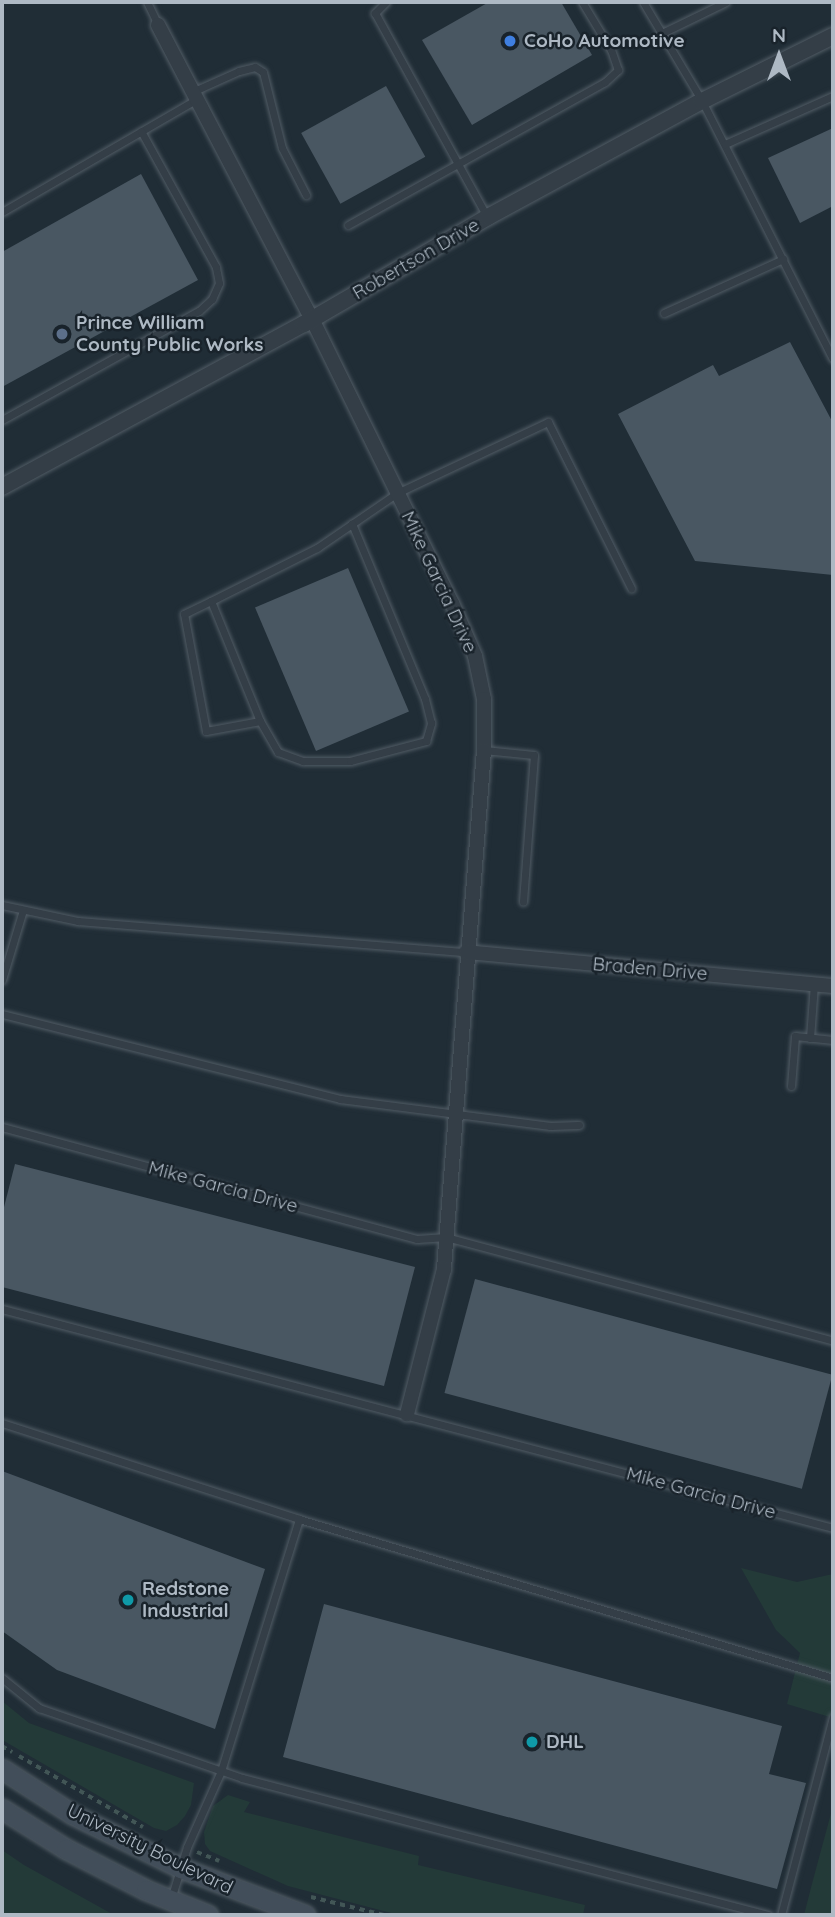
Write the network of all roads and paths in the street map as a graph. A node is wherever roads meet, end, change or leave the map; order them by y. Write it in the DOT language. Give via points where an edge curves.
graph roads {
  1 [pos="147,2"];
  2 [pos="386,2"];
  3 [pos="582,2"];
  4 [pos="643,2"];
  5 [pos="726,2"];
  6 [pos="158,25"];
  7 [pos="660,34"];
  8 [pos="833,36"];
  9 [pos="193,96"];
  10 [pos="833,96"];
  11 [pos="702,101"];
  12 [pos="141,131"];
  13 [pos="724,144"];
  14 [pos="458,163"];
  15 [pos="306,195"];
  16 [pos="2,212"];
  17 [pos="488,217"];
  18 [pos="348,225"];
  19 [pos="783,259"];
  20 [pos="664,313"];
  21 [pos="312,319"];
  22 [pos="833,359"];
  23 [pos="2,420"];
  24 [pos="2,487"];
  25 [pos="397,492"];
  26 [pos="352,524"];
  27 [pos="631,588"];
  28 [pos="211,601"];
  29 [pos="260,721"];
  30 [pos="484,750"];
  31 [pos="523,902"];
  32 [pos="2,905"];
  33 [pos="23,910"];
  34 [pos="466,952"];
  35 [pos="2,980"];
  36 [pos="814,984"];
  37 [pos="833,986"];
  38 [pos="2,1014"];
  39 [pos="810,1038"];
  40 [pos="833,1041"];
  41 [pos="791,1086"];
  42 [pos="454,1116"];
  43 [pos="579,1125"];
  44 [pos="2,1127"];
  45 [pos="446,1237"];
  46 [pos="2,1309"];
  47 [pos="833,1340"];
  48 [pos="407,1414"];
  49 [pos="2,1423"];
  50 [pos="299,1520"];
  51 [pos="833,1528"];
  52 [pos="2,1678"];
  53 [pos="833,1678"];
  54 [pos="833,1717"];
  55 [pos="2,1769"];
  56 [pos="221,1771"];
  57 [pos="2,1809"];
  58 [pos="181,1868"];
  59 [pos="171,1901"];
  60 [pos="208,1915"];
  61 [pos="305,1915"];
  62 [pos="768,1915"];
  63 [pos="781,1915"];
  1 -- 6 [label="lane"];
  2 -- 14 [label="lane" via="375,13"];
  3 -- 14 [label="lane" via="618,70 605,82"];
  4 -- 7 [label="lane"];
  5 -- 7 [label="lane"];
  6 -- 9 [label="street, Mike Garcia Drive"];
  7 -- 11 [label="lane"];
  8 -- 11 [label="street, Robertson Drive"];
  9 -- 12 [label="lane"];
  9 -- 15 [label="lane" via="239,71 255,67 263,72 282,148"];
  9 -- 21 [label="street, Mike Garcia Drive"];
  10 -- 13 [label="lane"];
  11 -- 13 [label="lane"];
  11 -- 17 [label="street, Robertson Drive"];
  12 -- 16 [label="lane"];
  12 -- 23 [label="lane" via="216,267 219,283 212,299 199,312"];
  13 -- 19 [label="lane"];
  14 -- 17 [label="lane"];
  14 -- 18 [label="lane"];
  17 -- 21 [label="street, Robertson Drive"];
  19 -- 20 [label="lane"];
  19 -- 22 [label="lane"];
  21 -- 24 [label="street, Robertson Drive"];
  21 -- 25 [label="street, Mike Garcia Drive"];
  25 -- 26 [label="lane"];
  25 -- 27 [label="lane" via="548,422"];
  25 -- 30 [label="street, Mike Garcia Drive" via="475,656 484,699"];
  26 -- 28 [label="lane" via="317,548"];
  26 -- 29 [label="lane" via="425,699 431,723 426,741 350,761 303,761 278,752"];
  28 -- 29 [label="lane"];
  28 -- 29 [label="lane" via="184,614 206,732"];
  30 -- 31 [label="lane" via="534,755"];
  30 -- 34 [label="street, Mike Garcia Drive"];
  32 -- 33 [label="lane"];
  33 -- 34 [label="lane" via="78,921"];
  33 -- 35 [label="lane"];
  34 -- 36 [label="street, Braden Drive"];
  34 -- 42 [label="street, Mike Garcia Drive"];
  36 -- 37 [label="street, Braden Drive"];
  36 -- 39 [label="lane"];
  38 -- 42 [label="lane" via="340,1100"];
  39 -- 40 [label="lane"];
  39 -- 41 [label="lane" via="795,1036"];
  42 -- 43 [label="lane"];
  42 -- 45 [label="street, Mike Garcia Drive"];
  44 -- 45 [label="lane, Mike Garcia Drive" via="417,1239"];
  45 -- 47 [label="lane, Mike Garcia Drive"];
  45 -- 48 [label="street, Mike Garcia Drive" via="444,1269"];
  46 -- 48 [label="lane, Mike Garcia Drive"];
  48 -- 51 [label="lane, Mike Garcia Drive"];
  49 -- 50 [label="lane"];
  50 -- 53 [label="lane"];
  50 -- 56 [label="lane"];
  52 -- 56 [label="lane" via="39,1708"];
  54 -- 63 [label="lane"];
  55 -- 58 [label="main road, University Boulevard" via="72,1814"];
  56 -- 58 [label="lane"];
  56 -- 62 [label="lane"];
  57 -- 59 [label="main road, University Boulevard" via="66,1849"];
  58 -- 59 [label="lane"];
  58 -- 61 [label="main road, University Boulevard"];
  59 -- 60 [label="main road, University Boulevard"];
}
